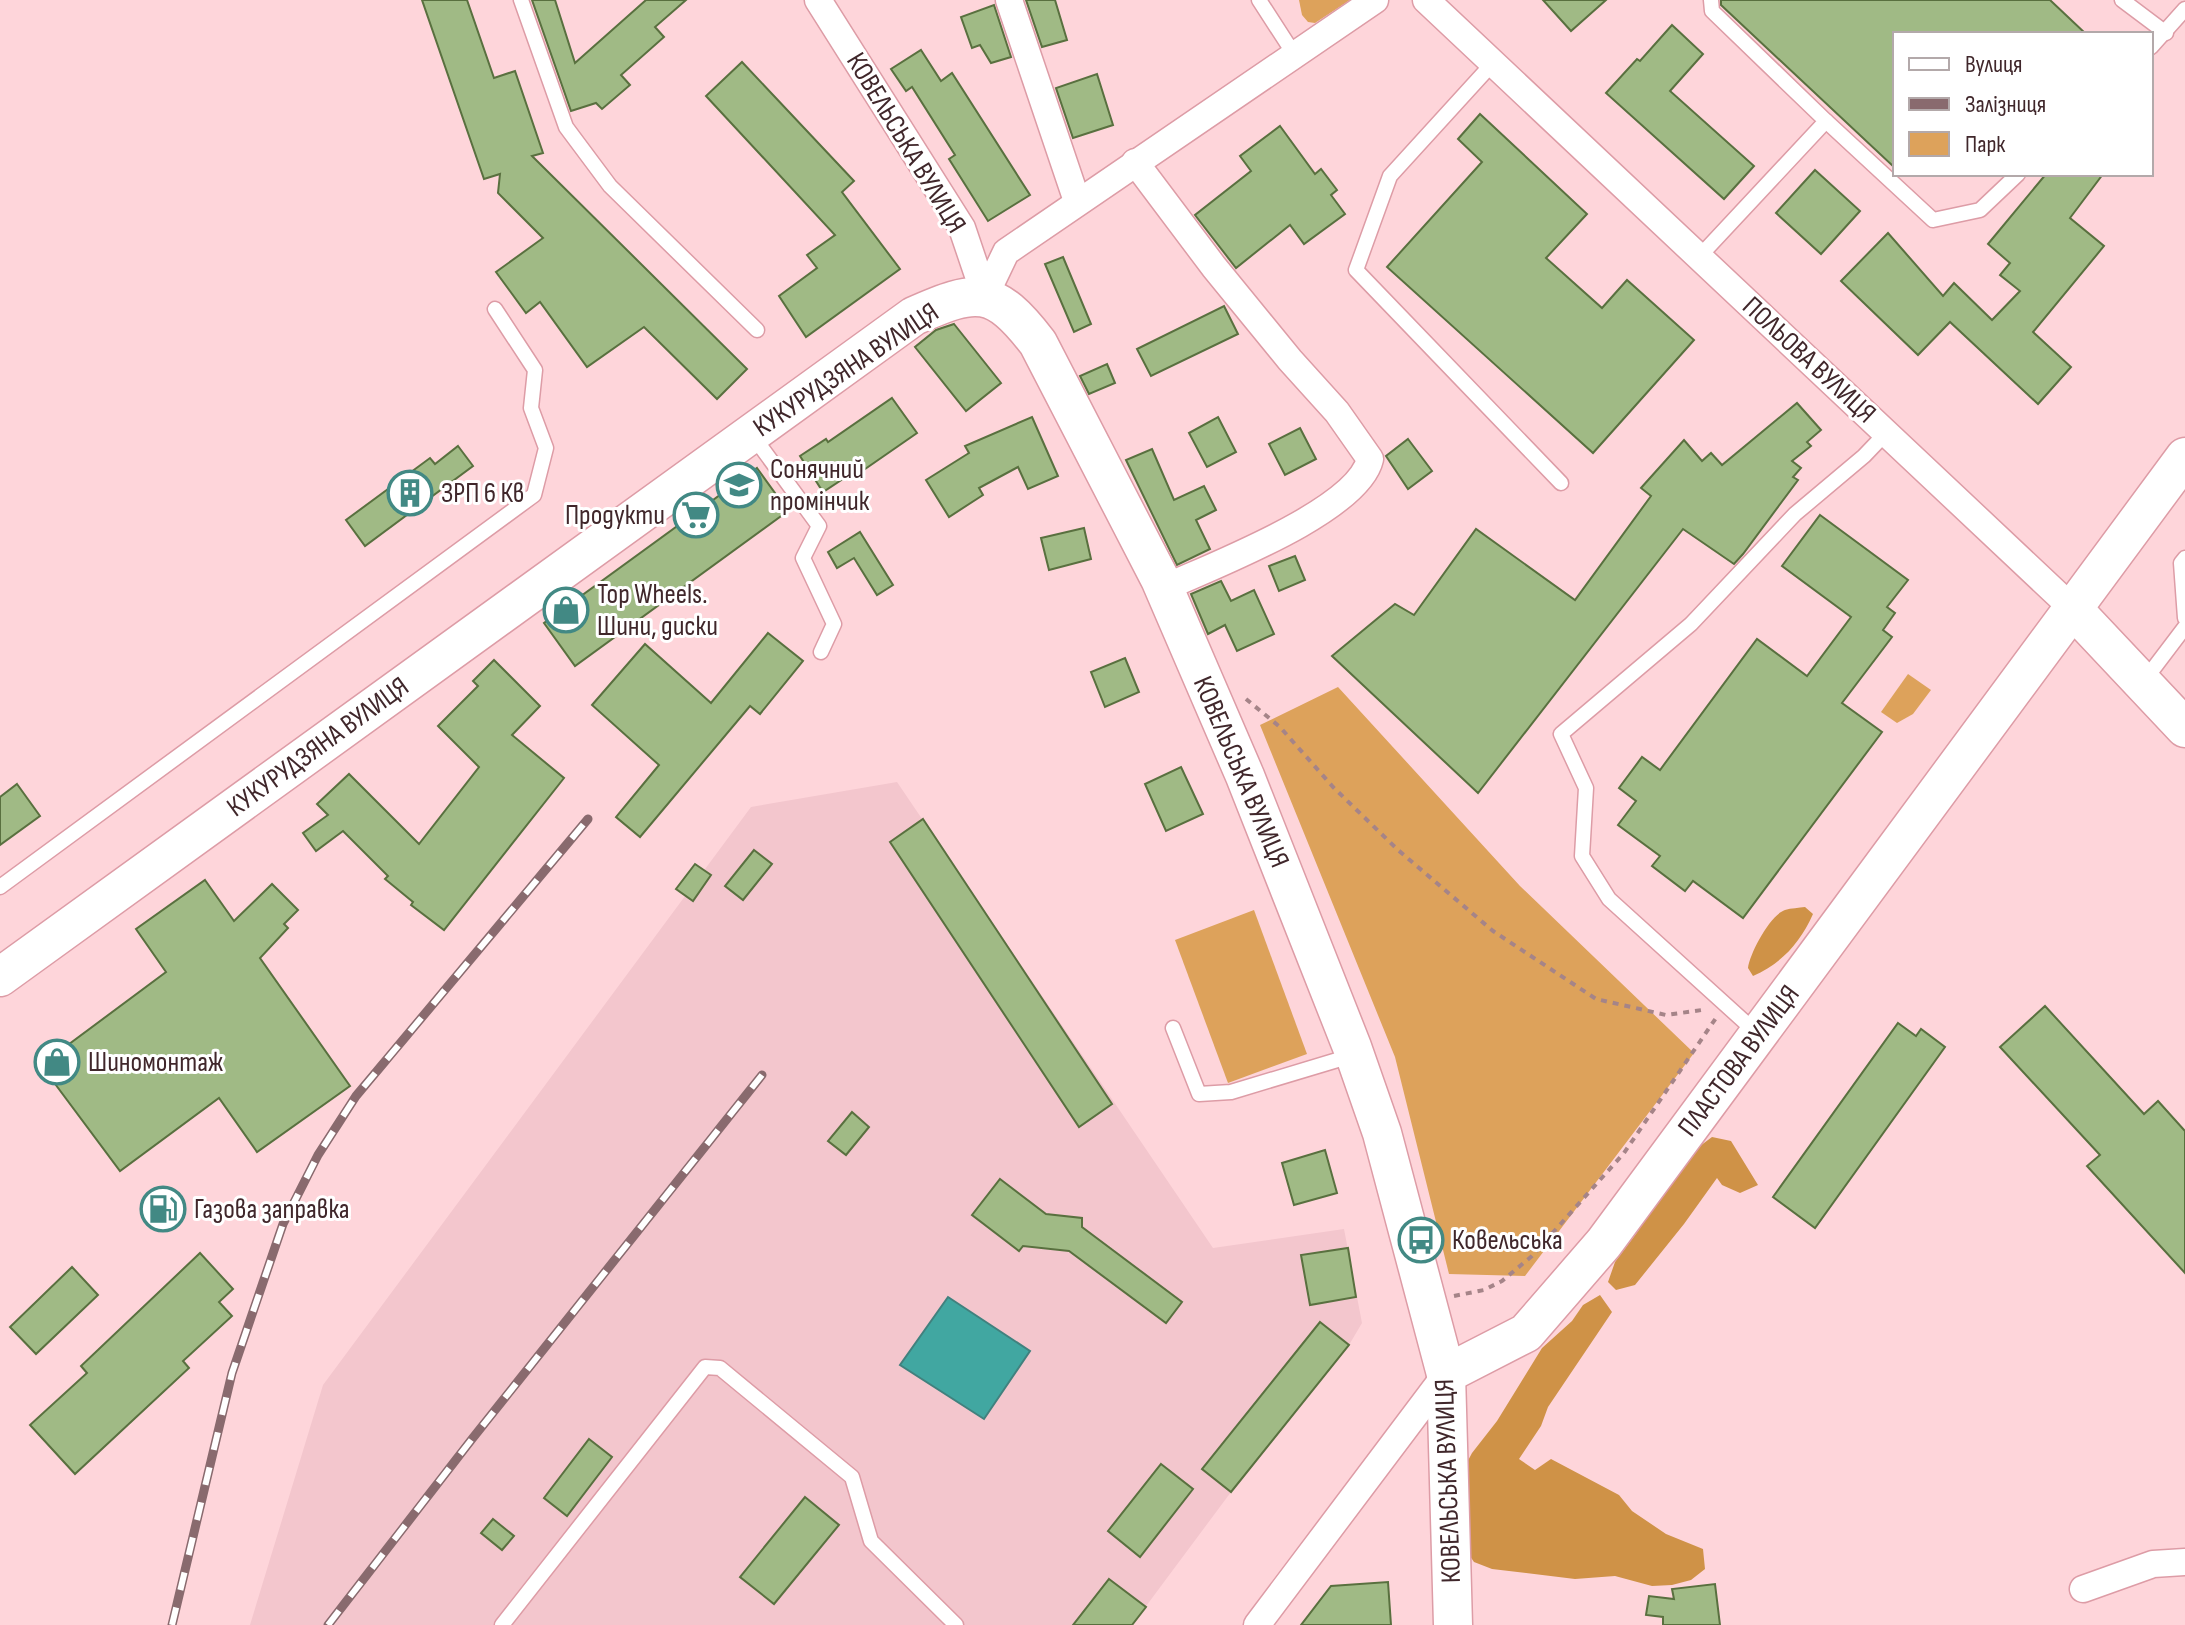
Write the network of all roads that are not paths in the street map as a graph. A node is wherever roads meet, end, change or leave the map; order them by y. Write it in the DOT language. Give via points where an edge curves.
graph roads {
  1 [pos="521,0"];
  2 [pos="818,0"];
  3 [pos="1009,0"];
  4 [pos="1259,0"];
  5 [pos="1375,0"];
  6 [pos="1426,0"];
  7 [pos="1711,0"];
  8 [pos="2122,0"];
  9 [pos="2185,9"];
  10 [pos="2166,33"];
  11 [pos="2153,45"];
  12 [pos="1294,54"];
  13 [pos="1493,63"];
  14 [pos="1826,121"];
  15 [pos="1135,162"];
  16 [pos="2016,176"];
  17 [pos="1077,201"];
  18 [pos="1699,257"];
  19 [pos="985,296"];
  20 [pos="495,309"];
  21 [pos="757,330"];
  22 [pos="1886,433"];
  23 [pos="752,434"];
  24 [pos="2185,457"];
  25 [pos="1561,483"];
  26 [pos="2185,558"];
  27 [pos="1164,588"];
  28 [pos="2072,608"];
  29 [pos="2185,618"];
  30 [pos="2185,627"];
  31 [pos="821,652"];
  32 [pos="2143,682"];
  33 [pos="2185,728"];
  34 [pos="0,887"];
  35 [pos="7,967"];
  36 [pos="1173,1028"];
  37 [pos="1759,1035"];
  38 [pos="1354,1055"];
  39 [pos="1446,1374"];
  40 [pos="2185,1562"];
  41 [pos="2083,1589"];
  42 [pos="502,1625"];
  43 [pos="956,1625"];
  44 [pos="1257,1625"];
  45 [pos="1453,1625"];
  1 -- 21 [label="lane" via="566,127 610,186"];
  2 -- 19 [label="street, КОВЕЛЬСЬКА ВУЛИЦЯ" via="962,228"];
  3 -- 17 [label="street"];
  4 -- 12 [label="lane"];
  5 -- 12 [label="street"];
  6 -- 13 [label="street, ПОЛЬОВА ВУЛИЦЯ"];
  7 -- 14 [label="lane" via="1712,11"];
  8 -- 10 [label="lane"];
  9 -- 10 [label="lane"];
  10 -- 11 [label="lane"];
  12 -- 15 [label="street"];
  13 -- 18 [label="street, ПОЛЬОВА ВУЛИЦЯ"];
  13 -- 25 [label="lane" via="1390,176 1356,270"];
  14 -- 16 [label="lane" via="1933,220 1980,210"];
  14 -- 18 [label="lane"];
  15 -- 17 [label="street"];
  15 -- 27 [label="street" via="1370,459 1357,483 1300,524"];
  17 -- 19 [label="street" via="1006,252"];
  18 -- 22 [label="street, ПОЛЬОВА ВУЛИЦЯ"];
  19 -- 23 [label="main road, КУКУРУДЗЯНА ВУЛИЦЯ" via="954,298 914,316"];
  19 -- 27 [label="main road, КОВЕЛЬСЬКА ВУЛИЦЯ" via="1018,317 1038,343"];
  20 -- 34 [label="lane" via="535,370 531,408 546,448 534,495"];
  22 -- 28 [label="street, ПОЛЬОВА ВУЛИЦЯ"];
  22 -- 37 [label="lane" via="1795,514 1691,624 1561,734 1586,788 1582,856 1609,899"];
  23 -- 31 [label="lane" via="819,526 803,558 834,624"];
  23 -- 35 [label="main road, КУКУРУДЗЯНА ВУЛИЦЯ"];
  24 -- 28 [label="main road, ПЛАСТОВА ВУЛИЦЯ"];
  26 -- 29 [label="lane"];
  27 -- 38 [label="main road, КОВЕЛЬСЬКА ВУЛИЦЯ" via="1245,776"];
  28 -- 32 [label="main road, ПОЛЬОВА ВУЛИЦЯ"];
  28 -- 37 [label="main road, ПЛАСТОВА ВУЛИЦЯ"];
  30 -- 32 [label="lane"];
  32 -- 33 [label="main road, ПОЛЬОВА ВУЛИЦЯ"];
  36 -- 38 [label="lane" via="1199,1094 1231,1092"];
  37 -- 39 [label="main road, ПЛАСТОВА ВУЛИЦЯ" via="1604,1243 1526,1333"];
  38 -- 39 [label="main road, КОВЕЛЬСЬКА ВУЛИЦЯ" via="1382,1133"];
  39 -- 44 [label="street, ПЛАСТОВА ВУЛИЦЯ"];
  39 -- 45 [label="main road, КОВЕЛЬСЬКА ВУЛИЦЯ"];
  40 -- 41 [label="street" via="2153,1564"];
  42 -- 43 [label="lane" via="705,1367 720,1368 852,1477 871,1541"];
}
